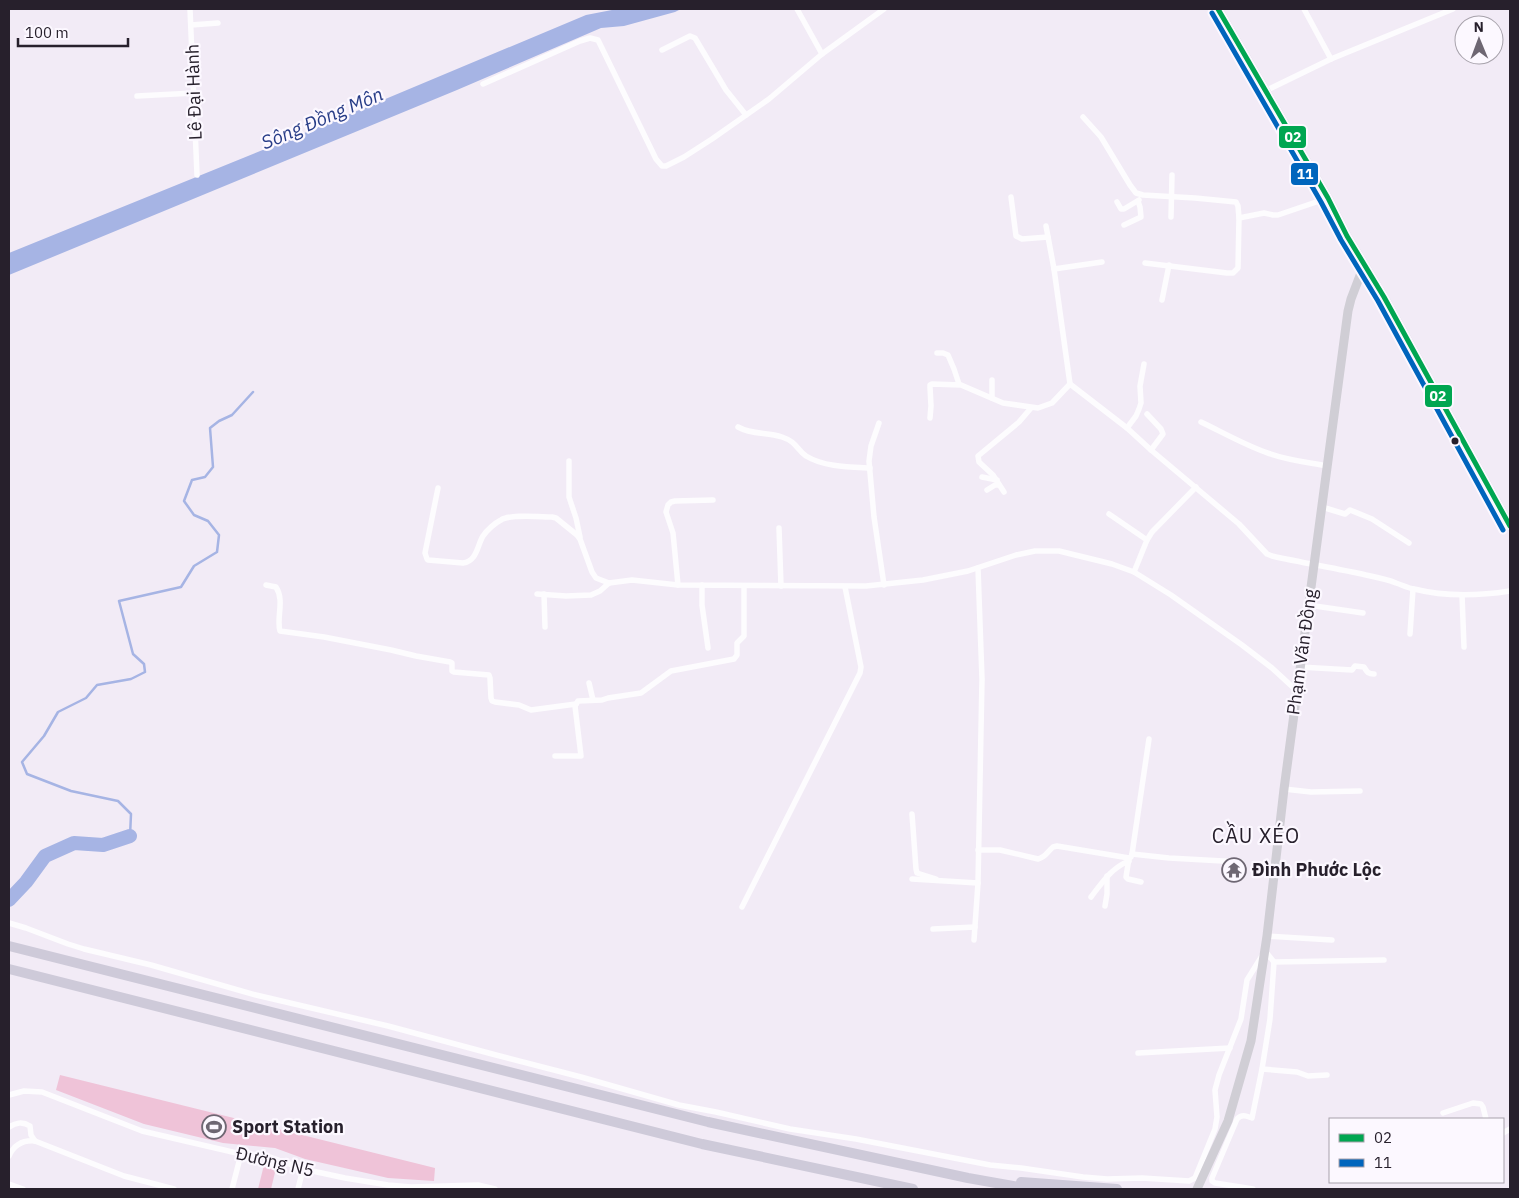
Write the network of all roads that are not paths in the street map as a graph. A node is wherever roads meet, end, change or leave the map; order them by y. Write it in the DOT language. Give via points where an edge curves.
graph roads {
  1 [pos="190,9"];
  2 [pos="797,9"];
  3 [pos="884,9"];
  4 [pos="1218,9"];
  5 [pos="1305,9"];
  6 [pos="1433,9"];
  7 [pos="1453,9"];
  8 [pos="1436,16"];
  9 [pos="218,23"];
  10 [pos="191,25"];
  11 [pos="662,50"];
  12 [pos="822,54"];
  13 [pos="1331,58"];
  14 [pos="483,84"];
  15 [pos="1265,91"];
  16 [pos="194,93"];
  17 [pos="137,96"];
  18 [pos="746,115"];
  19 [pos="1083,117"];
  20 [pos="197,175"];
  21 [pos="1172,176"];
  22 [pos="1143,196"];
  23 [pos="1172,196"];
  24 [pos="1011,197"];
  25 [pos="1328,198"];
  26 [pos="1138,201"];
  27 [pos="1117,202"];
  28 [pos="1171,217"];
  29 [pos="1239,218"];
  30 [pos="1046,226"];
  31 [pos="1124,226"];
  32 [pos="1048,237"];
  33 [pos="1102,262"];
  34 [pos="1145,263"];
  35 [pos="1169,265"];
  36 [pos="1364,266"];
  37 [pos="1054,270"];
  38 [pos="1162,300"];
  39 [pos="937,353"];
  40 [pos="1144,364"];
  41 [pos="992,380"];
  42 [pos="959,384"];
  43 [pos="1070,384"];
  44 [pos="992,398"];
  45 [pos="1031,408"];
  46 [pos="1147,414"];
  47 [pos="930,418"];
  48 [pos="1201,422"];
  49 [pos="880,423"];
  50 [pos="738,427"];
  51 [pos="1127,428"];
  52 [pos="1151,450"];
  53 [pos="568,461"];
  54 [pos="1327,466"];
  55 [pos="870,468"];
  56 [pos="982,476"];
  57 [pos="998,482"];
  58 [pos="1196,487"];
  59 [pos="438,488"];
  60 [pos="987,490"];
  61 [pos="1004,492"];
  62 [pos="713,500"];
  63 [pos="1322,507"];
  64 [pos="1109,514"];
  65 [pos="1510,526"];
  66 [pos="779,528"];
  67 [pos="580,539"];
  68 [pos="1147,540"];
  69 [pos="1409,543"];
  70 [pos="1314,564"];
  71 [pos="978,568"];
  72 [pos="1134,572"];
  73 [pos="609,583"];
  74 [pos="678,584"];
  75 [pos="266,585"];
  76 [pos="702,585"];
  77 [pos="884,585"];
  78 [pos="744,586"];
  79 [pos="781,586"];
  80 [pos="845,587"];
  81 [pos="1413,589"];
  82 [pos="1510,591"];
  83 [pos="1462,595"];
  84 [pos="1308,605"];
  85 [pos="1363,612"];
  86 [pos="545,627"];
  87 [pos="1410,634"];
  88 [pos="1464,647"];
  89 [pos="708,648"];
  90 [pos="1300,667"];
  91 [pos="1374,674"];
  92 [pos="589,683"];
  93 [pos="1297,691"];
  94 [pos="593,700"];
  95 [pos="576,704"];
  96 [pos="1149,739"];
  97 [pos="555,756"];
  98 [pos="1284,789"];
  99 [pos="1360,791"];
  100 [pos="912,814"];
  101 [pos="978,850"];
  102 [pos="1130,858"];
  103 [pos="1241,862"];
  104 [pos="1107,876"];
  105 [pos="912,879"];
  106 [pos="936,879"];
  107 [pos="1141,882"];
  108 [pos="978,883"];
  109 [pos="1091,897"];
  110 [pos="1105,906"];
  111 [pos="742,907"];
  112 [pos="9,923"];
  113 [pos="975,927"];
  114 [pos="933,930"];
  115 [pos="1267,936"];
  116 [pos="974,940"];
  117 [pos="1332,940"];
  118 [pos="9,946"];
  119 [pos="1265,951"];
  120 [pos="1384,960"];
  121 [pos="1274,962"];
  122 [pos="9,969"];
  123 [pos="1230,1048"];
  124 [pos="1138,1053"];
  125 [pos="1262,1069"];
  126 [pos="1327,1075"];
  127 [pos="9,1095"];
  128 [pos="1443,1114"];
  129 [pos="1486,1118"];
  130 [pos="9,1127"];
  131 [pos="35,1142"];
  132 [pos="9,1145"];
  133 [pos="9,1154"];
  134 [pos="240,1154"];
  135 [pos="303,1169"];
  136 [pos="968,1178"];
  137 [pos="9,1184"];
  138 [pos="493,1188"];
  139 [pos="23,1189"];
  140 [pos="174,1189"];
  141 [pos="232,1189"];
  142 [pos="298,1189"];
  143 [pos="913,1189"];
  144 [pos="1030,1189"];
  145 [pos="1117,1189"];
  146 [pos="1197,1189"];
  147 [pos="1253,1189"];
  1 -- 10 [label="street, Lê Đại Hành"];
  2 -- 12 [label="street"];
  3 -- 12 [label="street"];
  4 -- 15 [label="main road"];
  5 -- 13 [label="street"];
  6 -- 8 [label="street"];
  7 -- 8 [label="street"];
  8 -- 13 [label="street"];
  9 -- 10 [label="street"];
  10 -- 16 [label="street, Lê Đại Hành"];
  11 -- 18 [label="street" via="690,36 695,38 726,90"];
  12 -- 18 [label="street"];
  13 -- 15 [label="street"];
  14 -- 18 [label="street" via="580,41 598,40 662,166 705,144"];
  15 -- 25 [label="main road"];
  16 -- 17 [label="street"];
  16 -- 20 [label="street, Lê Đại Hành"];
  19 -- 22 [label="street" via="1101,137 1130,186"];
  21 -- 23 [label="street"];
  22 -- 23 [label="street"];
  22 -- 26 [label="street"];
  23 -- 28 [label="street"];
  23 -- 29 [label="street" via="1236,202"];
  24 -- 32 [label="street" via="1016,236 1022,239"];
  25 -- 29 [label="street" via="1278,215 1264,213"];
  25 -- 36 [label="main road"];
  26 -- 27 [label="street" via="1124,209"];
  26 -- 31 [label="street" via="1141,217"];
  29 -- 35 [label="street" via="1238,268 1233,273"];
  30 -- 32 [label="street"];
  32 -- 37 [label="street"];
  33 -- 37 [label="street"];
  34 -- 35 [label="street"];
  35 -- 38 [label="street"];
  36 -- 54 [label="main road, Phạm Văn Đồng" via="1348,311"];
  36 -- 65 [label="main road"];
  37 -- 43 [label="street"];
  39 -- 42 [label="street" via="948,355"];
  40 -- 51 [label="street" via="1139,408"];
  41 -- 44 [label="street"];
  42 -- 44 [label="street"];
  42 -- 47 [label="street" via="930,385"];
  43 -- 45 [label="street" via="1052,403"];
  43 -- 51 [label="street"];
  44 -- 45 [label="street"];
  45 -- 57 [label="street" via="978,456 982,466"];
  46 -- 52 [label="street" via="1164,434"];
  48 -- 54 [label="street" via="1266,453"];
  49 -- 55 [label="street" via="871,446"];
  50 -- 55 [label="street" via="790,440 808,456 836,466"];
  51 -- 52 [label="street"];
  52 -- 58 [label="street"];
  53 -- 67 [label="street" via="569,497"];
  54 -- 63 [label="main road, Phạm Văn Đồng"];
  55 -- 77 [label="street"];
  56 -- 57 [label="street"];
  57 -- 60 [label="street"];
  57 -- 61 [label="street"];
  58 -- 68 [label="street"];
  58 -- 70 [label="street" via="1239,524 1267,554"];
  59 -- 67 [label="street" via="425,553 430,561 468,562 473,559 484,534 501,519 556,518"];
  62 -- 74 [label="street" via="676,500 668,505 667,518 673,533"];
  63 -- 69 [label="street" via="1345,514 1350,510 1372,519"];
  63 -- 70 [label="main road, Phạm Văn Đồng"];
  64 -- 68 [label="street"];
  66 -- 79 [label="street"];
  67 -- 73 [label="street" via="592,572 596,578"];
  68 -- 72 [label="street"];
  70 -- 81 [label="street"];
  70 -- 84 [label="main road, Phạm Văn Đồng"];
  71 -- 72 [label="street" via="1016,555 1059,550"];
  71 -- 77 [label="street"];
  71 -- 101 [label="street" via="982,679"];
  72 -- 93 [label="street" via="1242,645"];
  73 -- 74 [label="street" via="632,580"];
  73 -- 86 [label="street" via="591,595 540,594"];
  74 -- 76 [label="street"];
  75 -- 95 [label="street" via="279,592 280,631 450,662 454,672 489,675 492,701 531,710"];
  76 -- 78 [label="street"];
  76 -- 89 [label="street"];
  77 -- 80 [label="street"];
  78 -- 79 [label="street"];
  78 -- 94 [label="street" via="744,636 737,643 734,658 671,671 641,693"];
  79 -- 80 [label="street"];
  80 -- 111 [label="street" via="860,673"];
  81 -- 83 [label="street"];
  81 -- 87 [label="street"];
  82 -- 83 [label="street"];
  83 -- 88 [label="street"];
  84 -- 85 [label="street"];
  84 -- 90 [label="main road, Phạm Văn Đồng"];
  90 -- 91 [label="street" via="1352,670 1355,666 1364,667 1366,672"];
  90 -- 93 [label="main road, Phạm Văn Đồng"];
  92 -- 94 [label="street"];
  93 -- 98 [label="main road, Phạm Văn Đồng"];
  94 -- 95 [label="street"];
  95 -- 97 [label="street" via="582,755"];
  96 -- 102 [label="street"];
  98 -- 99 [label="street"];
  98 -- 115 [label="main road, Phạm Văn Đồng"];
  100 -- 106 [label="street" via="917,873"];
  101 -- 102 [label="street" via="1000,850 1038,859 1057,846"];
  101 -- 108 [label="street"];
  102 -- 103 [label="street"];
  102 -- 104 [label="street"];
  102 -- 107 [label="street" via="1126,877"];
  104 -- 109 [label="street"];
  104 -- 110 [label="street"];
  105 -- 106 [label="street"];
  106 -- 108 [label="street"];
  108 -- 113 [label="street"];
  112 -- 123 [label="street" via="84,949 388,1026 679,1105 982,1164 1083,1177 1193,1181 1215,1128 1215,1090"];
  113 -- 114 [label="street"];
  113 -- 116 [label="street"];
  115 -- 117 [label="street"];
  115 -- 119 [label="main road, Phạm Văn Đồng"];
  118 -- 136 [label="highway" via="708,1122"];
  119 -- 121 [label="street"];
  119 -- 123 [label="street" via="1247,980 1241,1019"];
  119 -- 146 [label="main road, Phạm Văn Đồng" via="1251,1041 1228,1121"];
  120 -- 121 [label="street"];
  121 -- 125 [label="street"];
  122 -- 143 [label="highway" via="702,1144"];
  123 -- 124 [label="street"];
  125 -- 126 [label="street" via="1308,1076"];
  125 -- 147 [label="street" via="1252,1118 1240,1116 1237,1119 1212,1178 1215,1183"];
  127 -- 134 [label="street, Đường N5" via="42,1092 142,1131"];
  128 -- 129 [label="street" via="1477,1103 1483,1107"];
  130 -- 131 [label="street" via="25,1123 30,1126"];
  131 -- 133 [label="street" via="23,1142"];
  131 -- 140 [label="street" via="124,1176"];
  132 -- 133 [label="street"];
  134 -- 135 [label="street, Đường N5" via="270,1157"];
  134 -- 141 [label="street"];
  135 -- 138 [label="street, Đường N5" via="388,1185 478,1185"];
  135 -- 142 [label="street"];
  136 -- 144 [label="highway"];
  136 -- 145 [label="highway"];
  137 -- 139 [label="street"];
}
